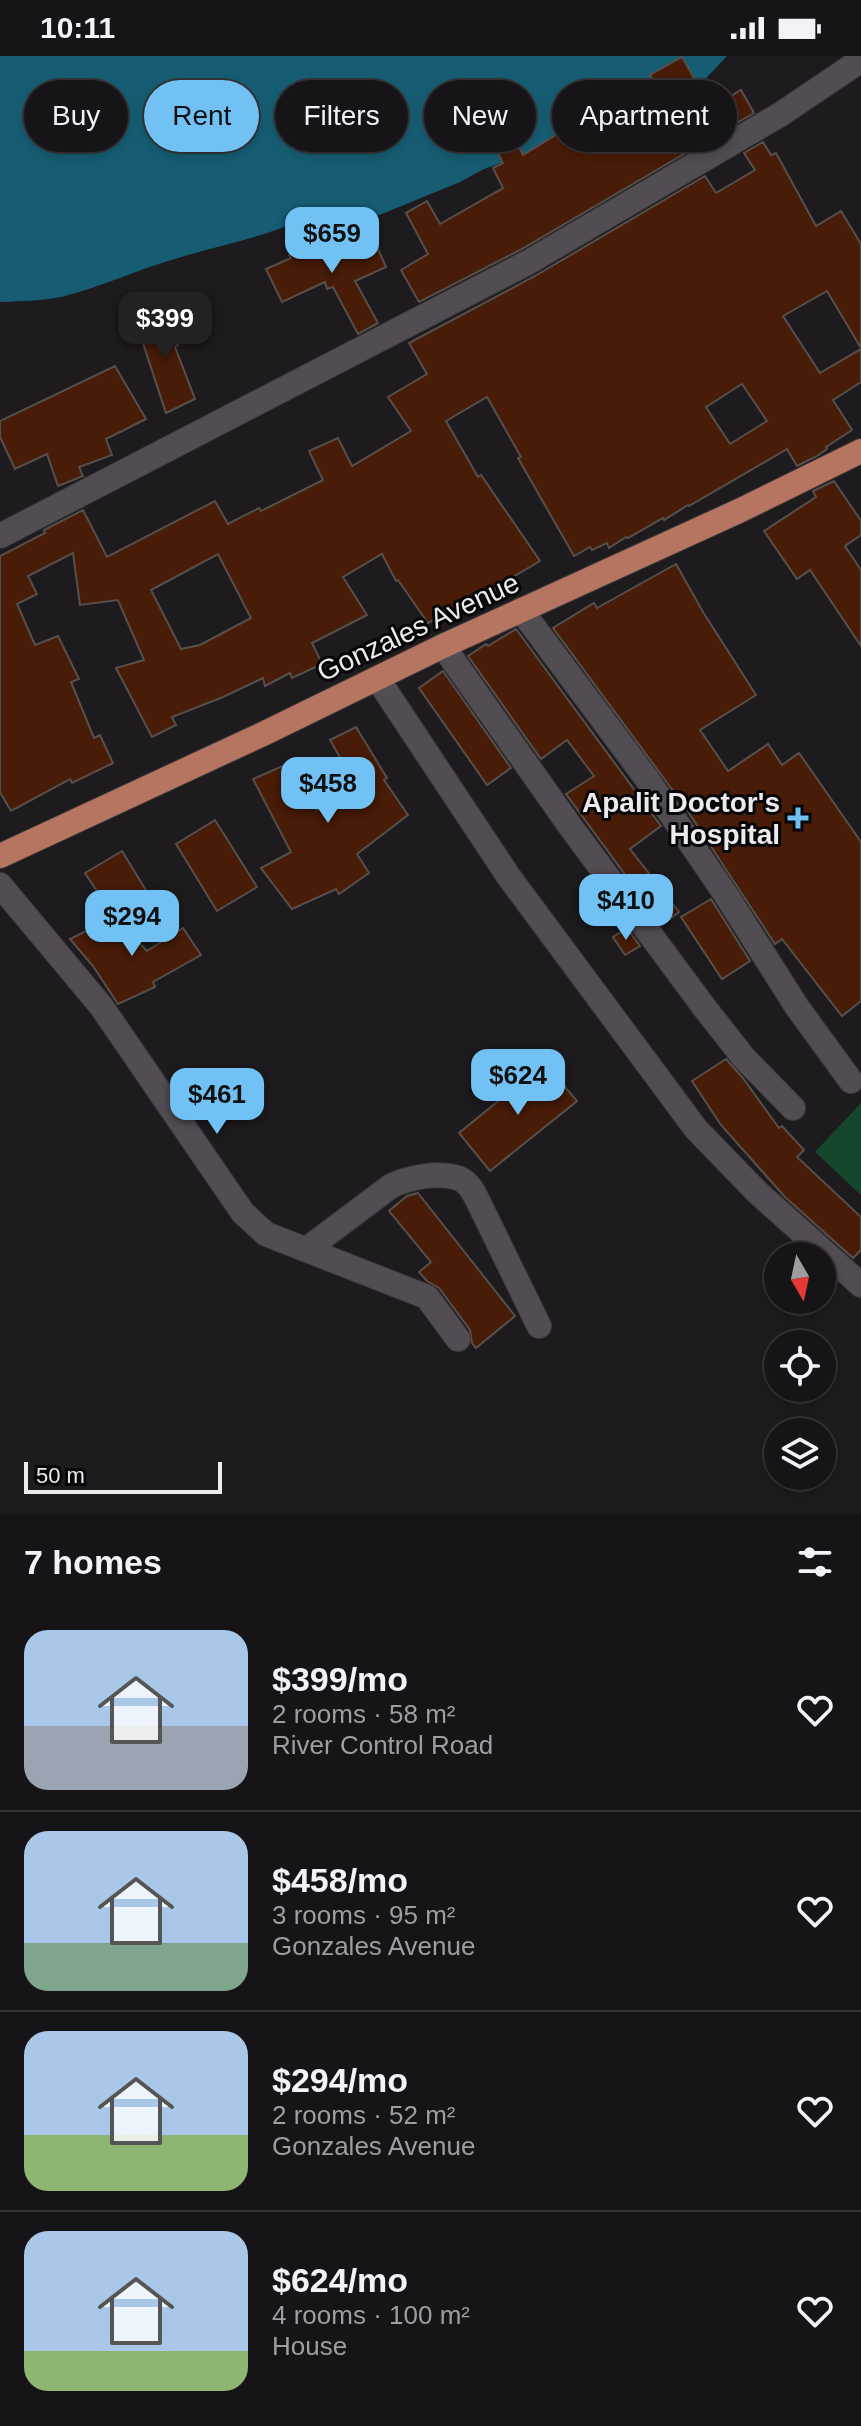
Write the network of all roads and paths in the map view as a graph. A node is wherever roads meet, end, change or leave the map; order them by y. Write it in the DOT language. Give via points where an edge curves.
graph roads {
  1 [pos="861,60"];
  2 [pos="861,451"];
  3 [pos="0,536"];
  4 [pos="521,610"];
  5 [pos="443,646"];
  6 [pos="377,678"];
  7 [pos="0,856"];
  8 [pos="0,885"];
  9 [pos="851,1081"];
  10 [pos="793,1108"];
  11 [pos="307,1249"];
  12 [pos="861,1285"];
  13 [pos="539,1326"];
  14 [pos="458,1339"];
  1 -- 3 [label="street" via="781,114 527,263"];
  2 -- 4 [label="main road, Gonzales Avenue"];
  4 -- 5 [label="main road, Gonzales Avenue"];
  4 -- 9 [label="street" via="647,779"];
  5 -- 6 [label="main road, Gonzales Avenue"];
  5 -- 10 [label="street" via="704,1007"];
  6 -- 7 [label="main road, Gonzales Avenue"];
  6 -- 12 [label="street" via="509,877 696,1129"];
  8 -- 11 [label="street" via="101,1006 243,1213 266,1234"];
  11 -- 13 [label="street" via="405,1179 460,1178 476,1197"];
  11 -- 14 [label="street" via="427,1297"];
}
